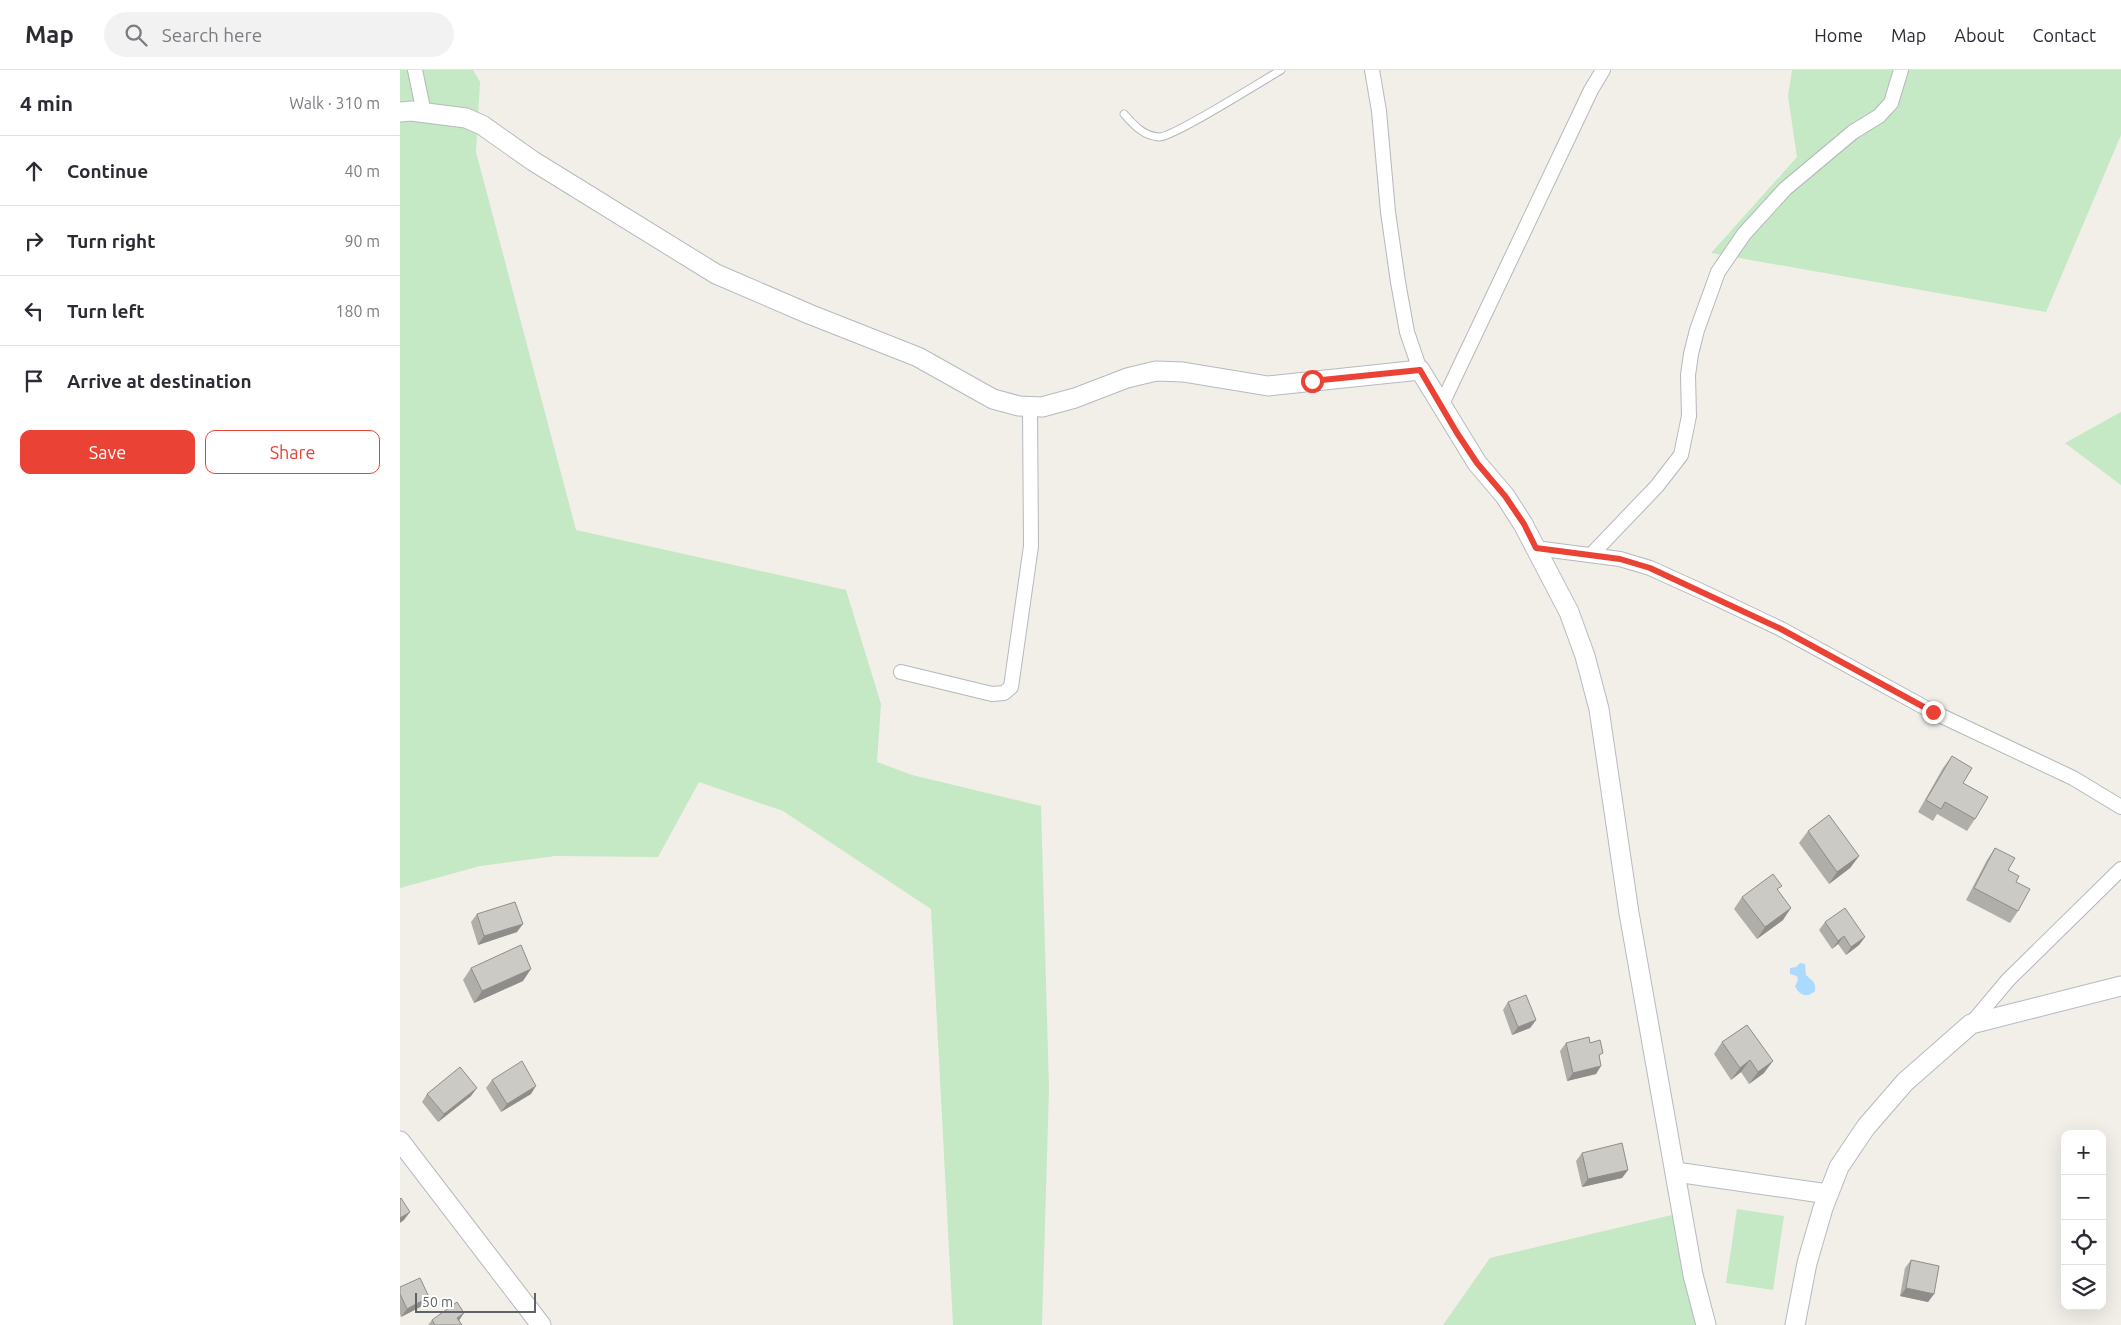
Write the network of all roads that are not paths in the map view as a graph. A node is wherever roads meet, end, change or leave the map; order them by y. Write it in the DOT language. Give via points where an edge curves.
graph roads {
  1 [pos="415,70"];
  2 [pos="1280,70"];
  3 [pos="1372,70"];
  4 [pos="1603,70"];
  5 [pos="1900,70"];
  6 [pos="400,112"];
  7 [pos="424,113"];
  8 [pos="1124,114"];
  9 [pos="1420,370"];
  10 [pos="1030,406"];
  11 [pos="1441,406"];
  12 [pos="1536,548"];
  13 [pos="1592,554"];
  14 [pos="902,672"];
  15 [pos="2121,807"];
  16 [pos="2121,869"];
  17 [pos="2121,986"];
  18 [pos="1971,1024"];
  19 [pos="400,1141"];
  20 [pos="1676,1172"];
  21 [pos="1828,1194"];
  22 [pos="542,1325"];
  23 [pos="1706,1325"];
  24 [pos="1794,1325"];
  1 -- 7 [label="street"];
  2 -- 8 [label="lane" via="1161,137 1146,135"];
  3 -- 9 [label="street" via="1398,282 1407,332"];
  4 -- 11 [label="street"];
  5 -- 13 [label="street" via="1891,103 1879,116 1853,132 1785,189 1744,234 1718,272 1691,354 1689,416 1681,455 1657,486"];
  6 -- 7 [label="street"];
  7 -- 10 [label="street" via="466,118 482,125 533,161 716,274 918,357 993,399"];
  9 -- 10 [label="street" via="1268,386 1183,372 1156,371 1127,378 1075,398 1042,407"];
  9 -- 11 [label="street"];
  10 -- 14 [label="street" via="1031,546 1011,687 1004,693 992,694"];
  11 -- 12 [label="street" via="1477,463 1524,524"];
  12 -- 13 [label="street"];
  12 -- 20 [label="street" via="1569,612 1599,709 1629,912"];
  13 -- 15 [label="street" via="1650,568 1704,592 1781,629 1933,712 2073,778"];
  16 -- 18 [label="street" via="2008,980"];
  17 -- 18 [label="street"];
  18 -- 21 [label="street" via="1905,1082 1866,1127 1839,1166"];
  19 -- 22 [label="street"];
  20 -- 21 [label="street"];
  20 -- 23 [label="street"];
  21 -- 24 [label="street" via="1807,1263"];
}
